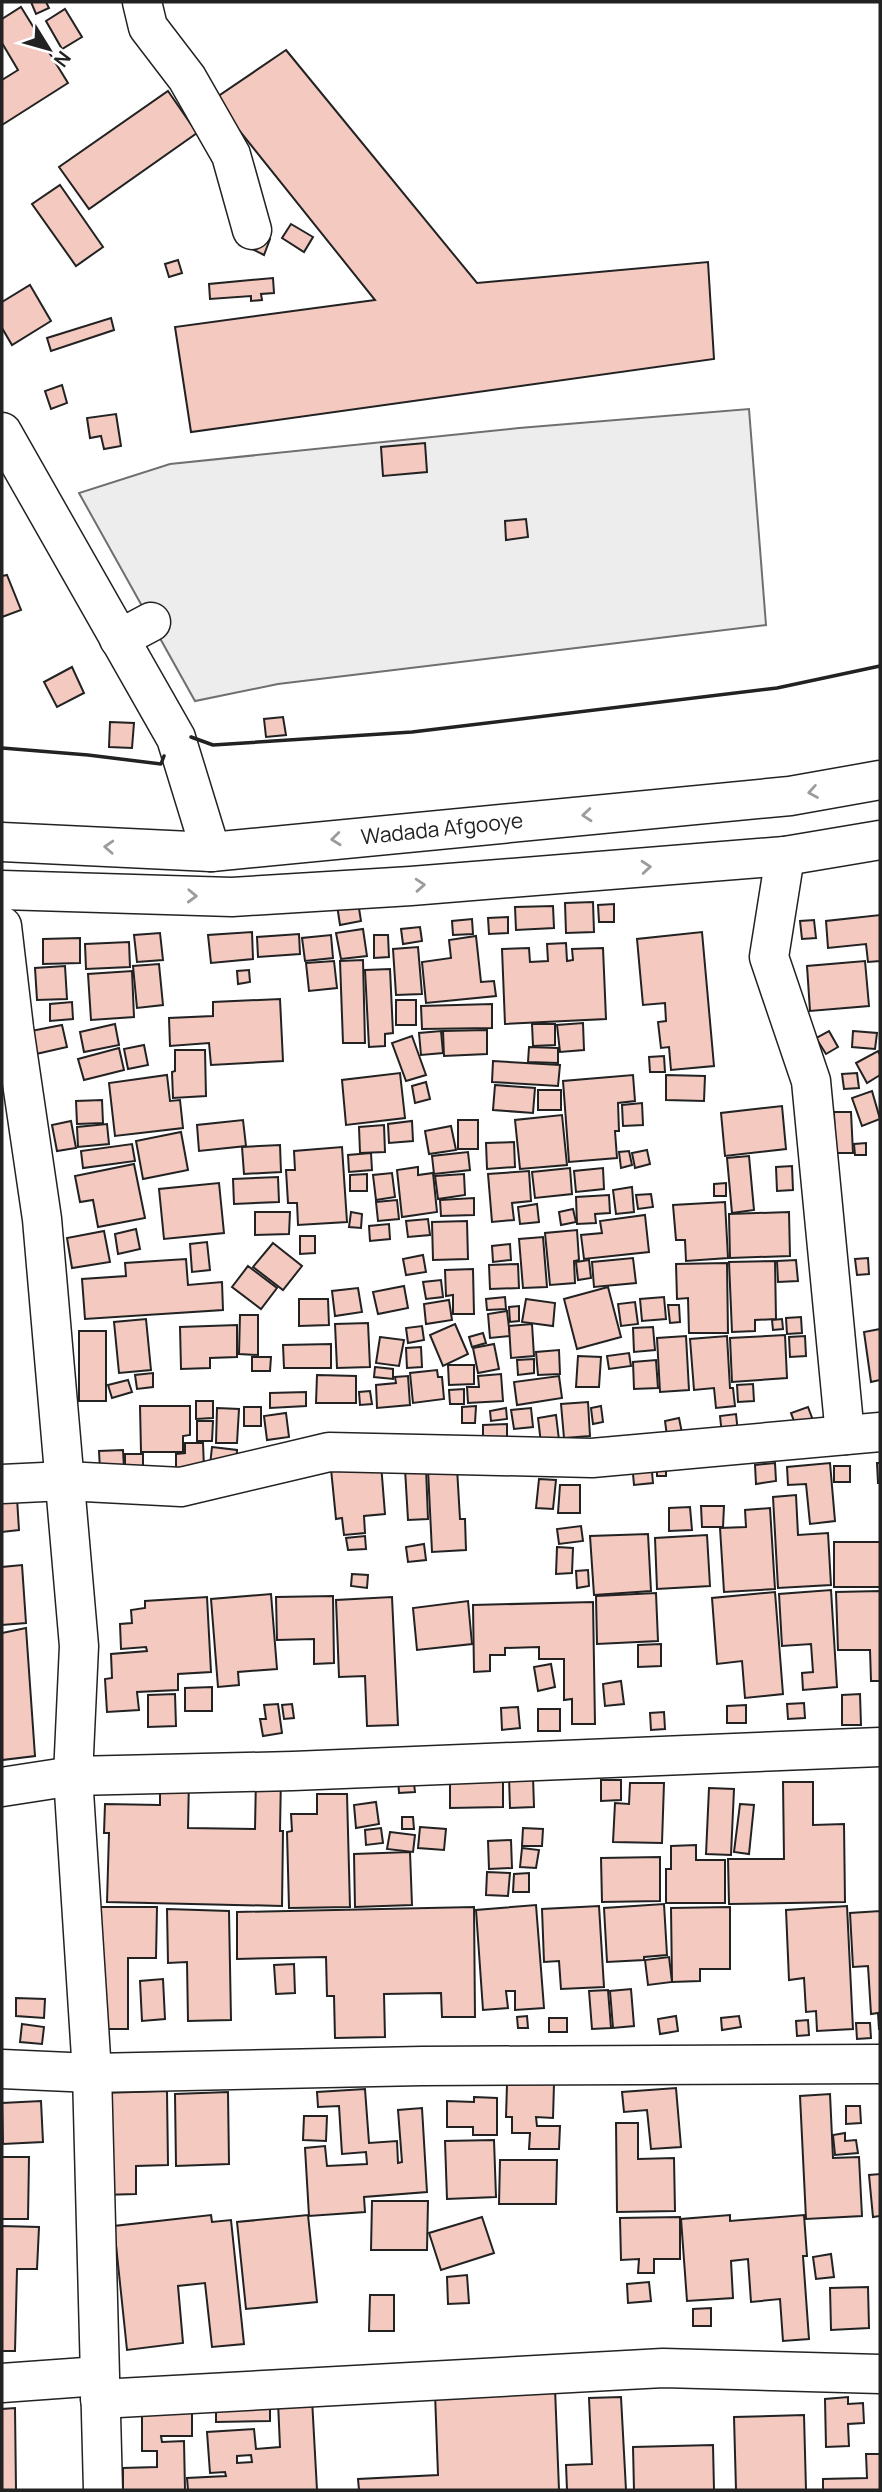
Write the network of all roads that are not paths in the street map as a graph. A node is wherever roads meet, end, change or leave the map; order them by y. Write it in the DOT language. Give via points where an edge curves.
graph roads {
  1 [pos="142,2"];
  2 [pos="252,230"];
  3 [pos="2,432"];
  4 [pos="880,780"];
  5 [pos="880,840"];
  6 [pos="2,842"];
  7 [pos="211,852"];
  8 [pos="785,856"];
  9 [pos="2,890"];
  10 [pos="2,926"];
  11 [pos="863,1434"];
  12 [pos="65,1481"];
  13 [pos="2,1484"];
  14 [pos="880,1747"];
  15 [pos="73,1776"];
  16 [pos="2,1787"];
  17 [pos="880,2064"];
  18 [pos="2,2069"];
  19 [pos="92,2073"];
  20 [pos="880,2374"];
  21 [pos="2,2383"];
  22 [pos="100,2388"];
  23 [pos="103,2490"];
  1 -- 2 [label="main road" via="148,27 187,78 231,155"];
  3 -- 7 [label="main road" via="135,630 176,737"];
  4 -- 7 [label="main road, Wadada Afgooye, one-way" via="790,796"];
  5 -- 8 [label="main road"];
  7 -- 6 [label="main road, Wadada Afgooye, one-way"];
  9 -- 8 [label="main road, one-way" via="232,897"];
  8 -- 11 [label="main road" via="769,957 811,1081"];
  10 -- 12 [label="main road" via="42,1219"];
  11 -- 12 [label="main road" via="592,1458 329,1452 181,1487"];
  12 -- 13 [label="main road"];
  12 -- 15 [label="main road" via="79,1646"];
  14 -- 15 [label="main road"];
  15 -- 16 [label="main road"];
  15 -- 19 [label="main road"];
  17 -- 19 [label="main road"];
  18 -- 19 [label="main road"];
  19 -- 22 [label="main road"];
  20 -- 22 [label="main road" via="663,2368"];
  21 -- 22 [label="main road"];
  22 -- 23 [label="main road"];
}
